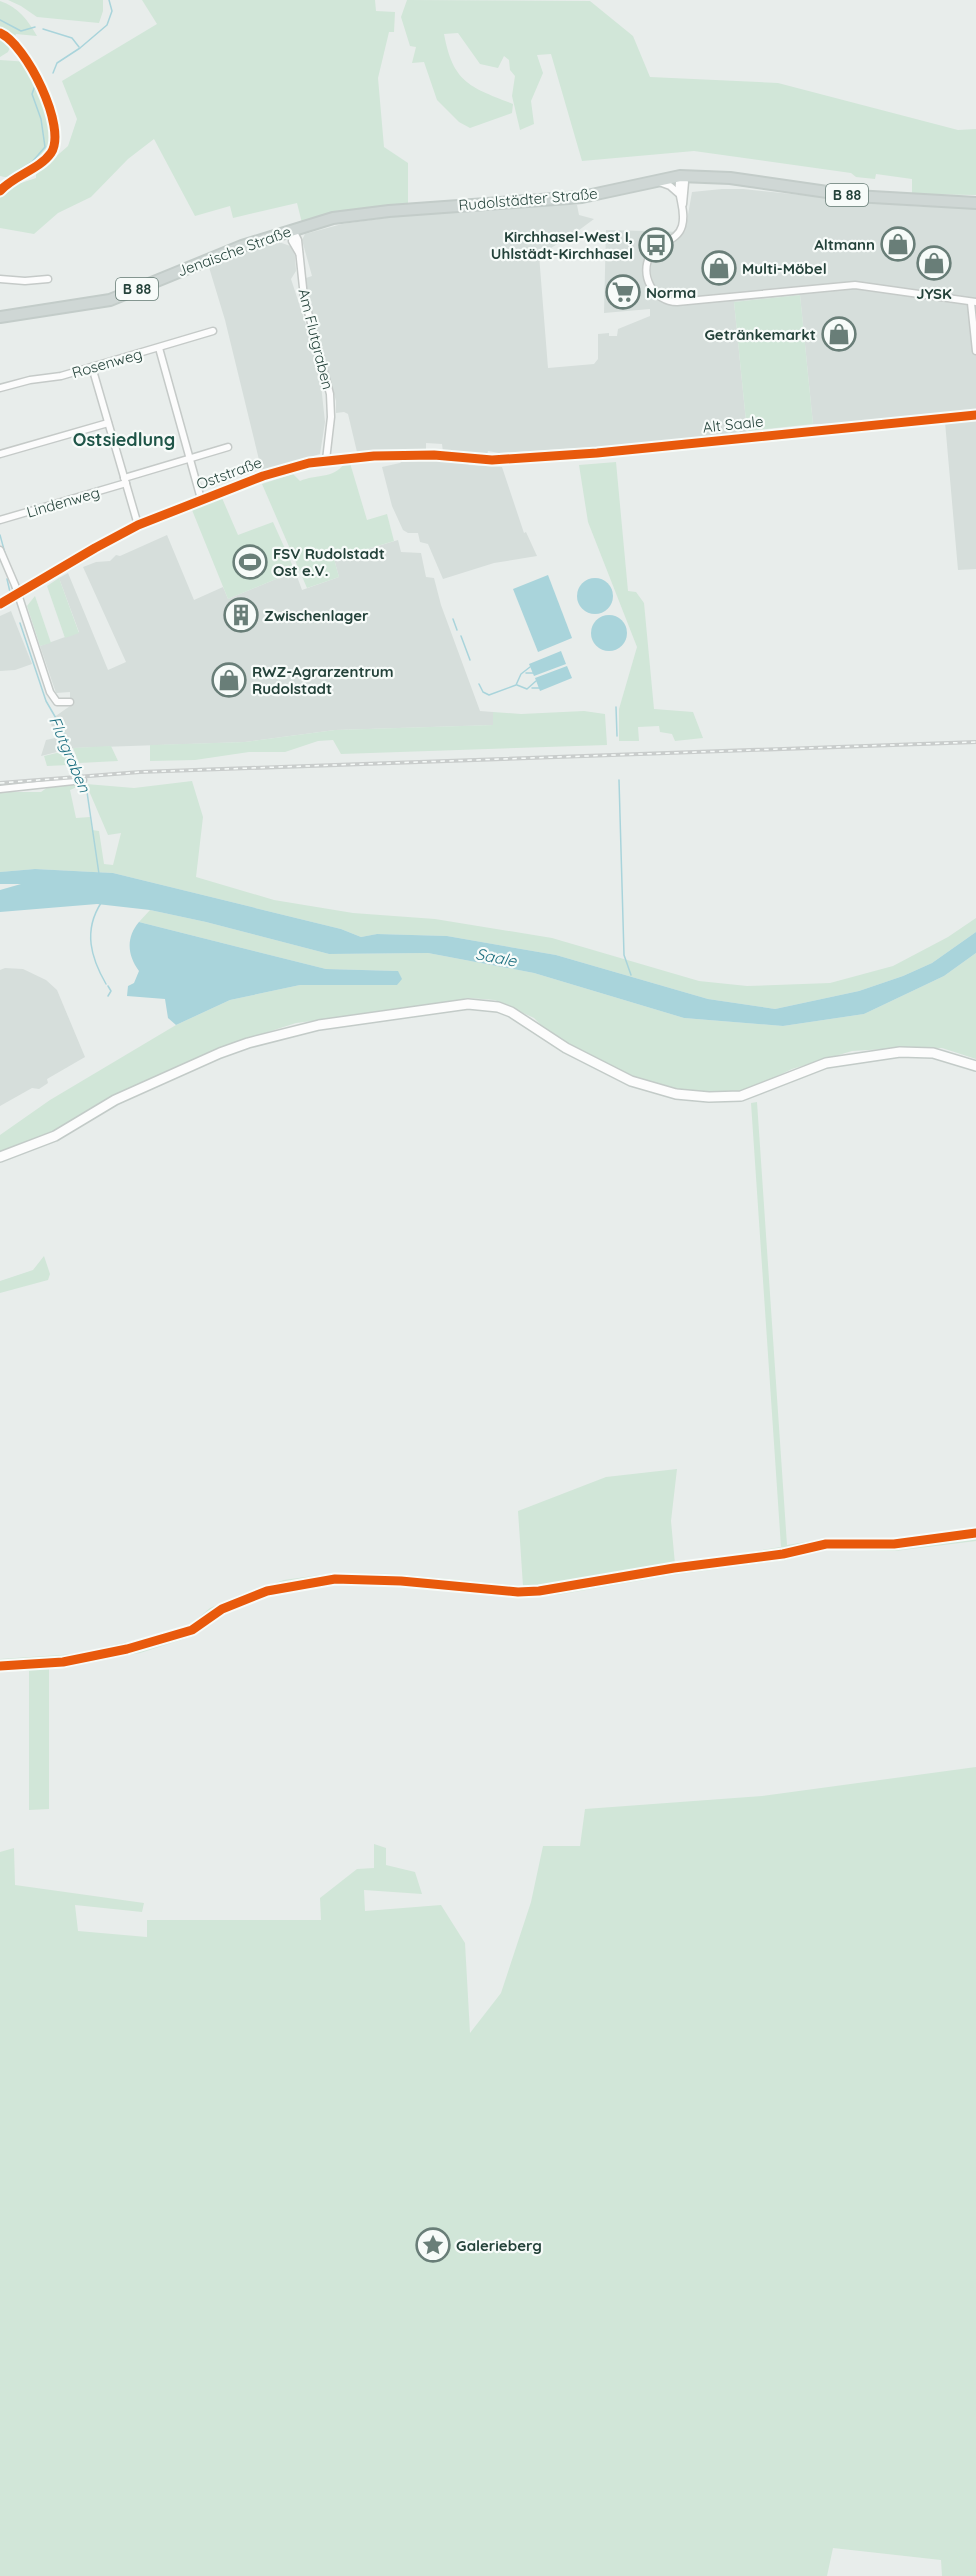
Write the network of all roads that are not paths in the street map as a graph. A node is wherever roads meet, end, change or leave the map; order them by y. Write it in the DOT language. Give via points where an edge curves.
graph roads {
  1 [pos="0,33"];
  2 [pos="680,176"];
  3 [pos="653,181"];
  4 [pos="0,191"];
  5 [pos="678,194"];
  6 [pos="976,203"];
  7 [pos="683,204"];
  8 [pos="437,207"];
  9 [pos="293,229"];
  10 [pos="268,237"];
  11 [pos="293,243"];
  12 [pos="299,253"];
  13 [pos="0,279"];
  14 [pos="48,279"];
  15 [pos="974,303"];
  16 [pos="0,317"];
  17 [pos="213,331"];
  18 [pos="159,348"];
  19 [pos="976,351"];
  20 [pos="92,367"];
  21 [pos="0,388"];
  22 [pos="976,415"];
  23 [pos="108,423"];
  24 [pos="228,447"];
  25 [pos="0,454"];
  26 [pos="189,459"];
  27 [pos="326,460"];
  28 [pos="492,460"];
  29 [pos="125,480"];
  30 [pos="201,499"];
  31 [pos="0,520"];
  32 [pos="138,525"];
  33 [pos="0,550"];
  34 [pos="18,594"];
  35 [pos="0,604"];
  36 [pos="70,702"];
  37 [pos="81,781"];
  38 [pos="0,789"];
  39 [pos="976,1066"];
  40 [pos="0,1157"];
  1 -- 4 [label="street" via="15,42 40,83 54,135 52,152"];
  2 -- 3 [label="main road, Rudolstädter Straße / B 88"];
  2 -- 5 [label="street"];
  2 -- 6 [label="main road, Rudolstädter Straße / B 88" via="730,178 855,196"];
  2 -- 7 [label="street" via="685,182"];
  3 -- 5 [label="street" via="670,186"];
  3 -- 8 [label="main road, Rudolstädter Straße / B 88" via="582,197"];
  5 -- 7 [label="street"];
  7 -- 15 [label="street" via="680,231 649,258 651,288 665,301 865,285"];
  8 -- 9 [label="main road, Jenaische Straße / B 88" via="350,215"];
  9 -- 10 [label="main road, Jenaische Straße / B 88"];
  9 -- 11 [label="street"];
  9 -- 12 [label="street, Am Flutgraben"];
  10 -- 11 [label="street"];
  10 -- 16 [label="main road, Jenaische Straße / B 88" via="110,300"];
  11 -- 12 [label="street, Am Flutgraben"];
  12 -- 27 [label="street, Am Flutgraben" via="304,297 330,394 332,417"];
  13 -- 14 [label="street"];
  15 -- 19 [label="street"];
  17 -- 18 [label="street, Rosenweg"];
  18 -- 20 [label="street, Rosenweg"];
  18 -- 26 [label="street"];
  20 -- 21 [label="street, Rosenweg"];
  20 -- 23 [label="street"];
  22 -- 28 [label="street, Alt Saale"];
  23 -- 25 [label="street"];
  23 -- 29 [label="street"];
  24 -- 26 [label="street, Lindenweg"];
  26 -- 29 [label="street, Lindenweg"];
  26 -- 30 [label="street"];
  27 -- 28 [label="street, Oststraße" via="408,455"];
  27 -- 30 [label="street, Oststraße" via="274,472"];
  29 -- 31 [label="street, Lindenweg"];
  29 -- 32 [label="street"];
  30 -- 32 [label="street, Oststraße"];
  32 -- 34 [label="street, Oststraße"];
  33 -- 34 [label="street"];
  34 -- 35 [label="street, Oststraße"];
  34 -- 36 [label="street" via="50,692 57,702"];
  37 -- 38 [label="street"];
  39 -- 40 [label="main road" via="933,1053 890,1053 826,1063 741,1096 676,1094 631,1081 566,1048 511,1012 468,1004 319,1025 248,1043 115,1100 55,1136"];
}
